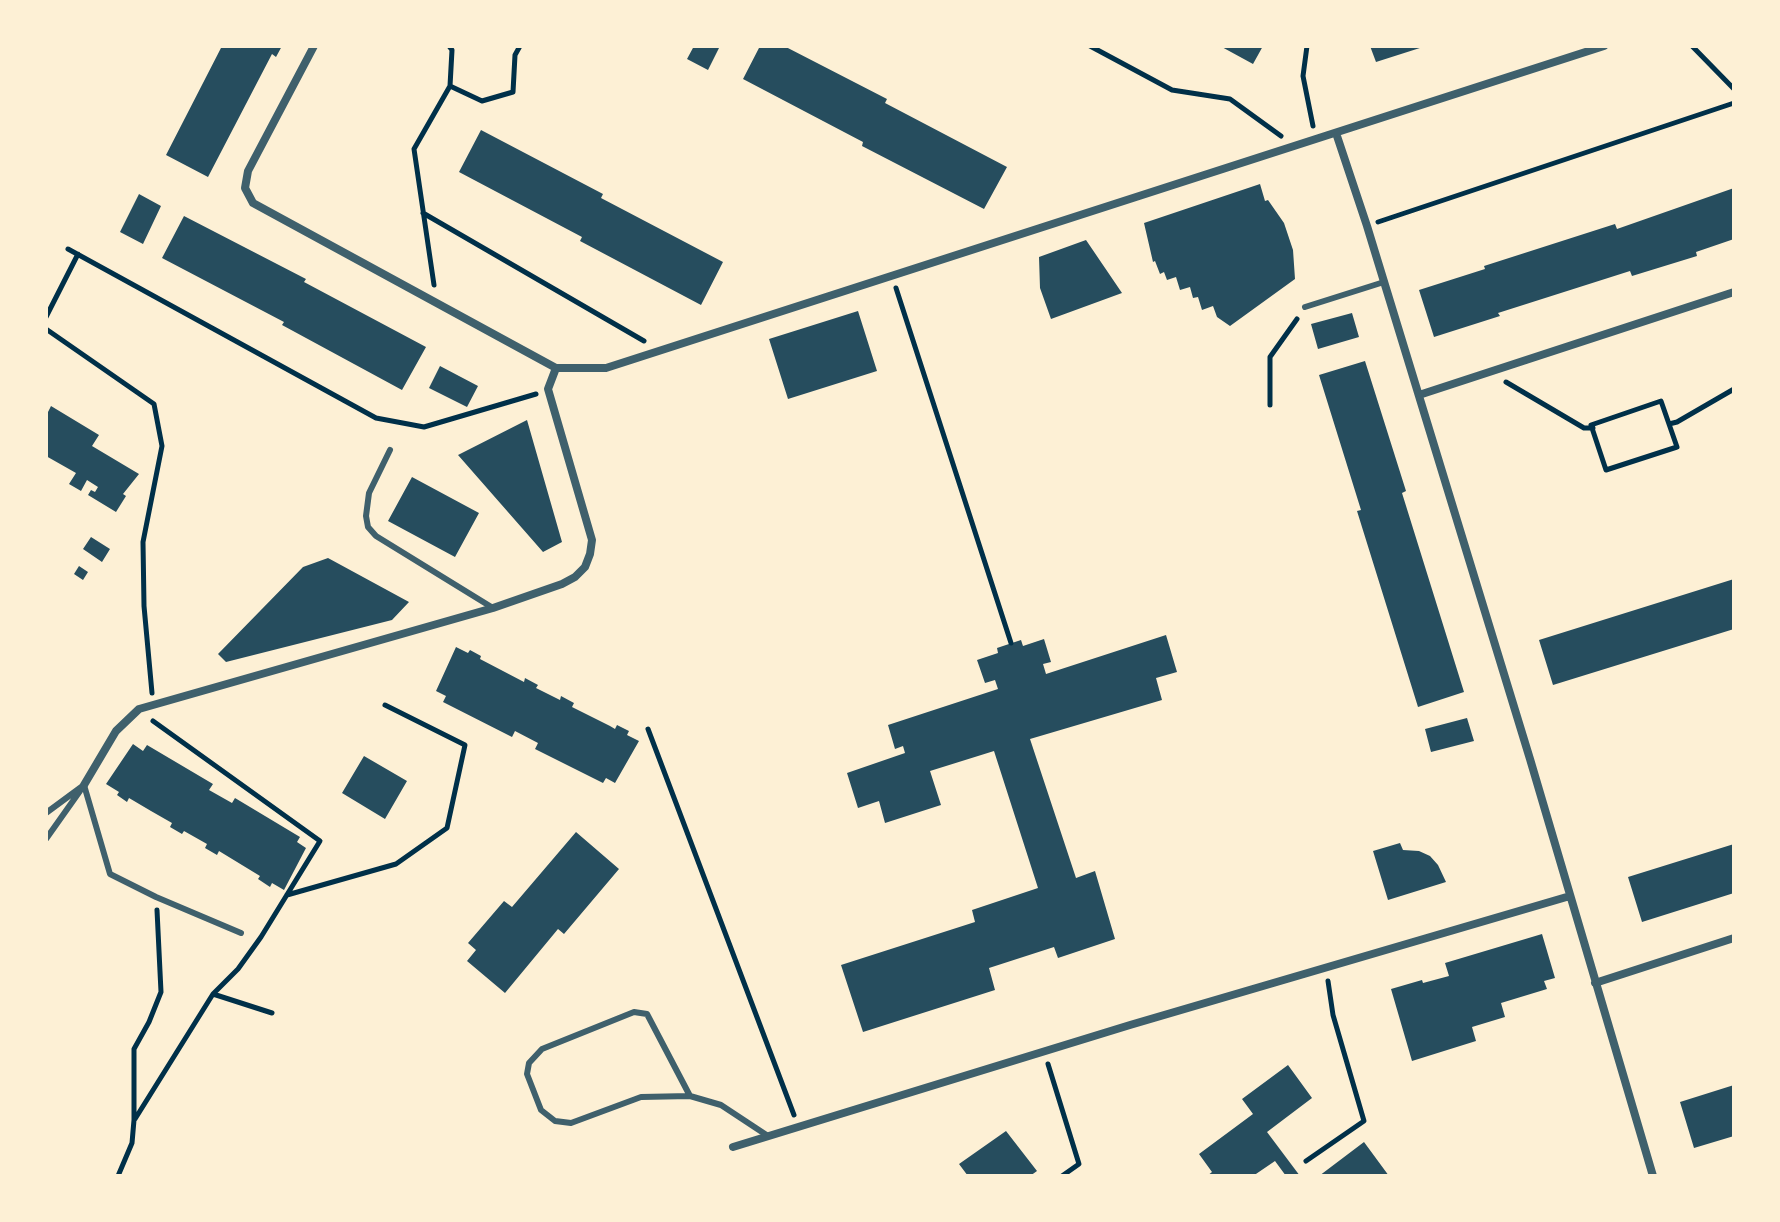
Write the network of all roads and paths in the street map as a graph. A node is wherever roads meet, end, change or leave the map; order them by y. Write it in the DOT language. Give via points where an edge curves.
graph roads {
  1 [pos="314,46"];
  2 [pos="449,46"];
  3 [pos="520,46"];
  4 [pos="1090,46"];
  5 [pos="1307,46"];
  6 [pos="1604,46"];
  7 [pos="1692,46"];
  8 [pos="450,86"];
  9 [pos="1734,89"];
  10 [pos="1734,103"];
  11 [pos="1336,133"];
  12 [pos="1316,139"];
  13 [pos="1295,146"];
  14 [pos="423,213"];
  15 [pos="1367,226"];
  16 [pos="68,249"];
  17 [pos="78,254"];
  18 [pos="892,276"];
  19 [pos="1384,282"];
  20 [pos="1734,292"];
  21 [pos="437,304"];
  22 [pos="1305,307"];
  23 [pos="46,317"];
  24 [pos="46,329"];
  25 [pos="661,350"];
  26 [pos="556,368"];
  27 [pos="1489,373"];
  28 [pos="548,389"];
  29 [pos="1734,389"];
  30 [pos="1419,395"];
  31 [pos="1270,405"];
  32 [pos="1669,424"];
  33 [pos="1593,428"];
  34 [pos="390,450"];
  35 [pos="493,608"];
  36 [pos="1011,643"];
  37 [pos="153,705"];
  38 [pos="385,705"];
  39 [pos="648,729"];
  40 [pos="84,785"];
  41 [pos="46,813"];
  42 [pos="46,839"];
  43 [pos="287,895"];
  44 [pos="1570,896"];
  45 [pos="156,897"];
  46 [pos="241,933"];
  47 [pos="1734,938"];
  48 [pos="1326,968"];
  49 [pos="1595,983"];
  50 [pos="213,994"];
  51 [pos="272,1013"];
  52 [pos="1044,1051"];
  53 [pos="690,1096"];
  54 [pos="134,1120"];
  55 [pos="799,1127"];
  56 [pos="768,1136"];
  57 [pos="733,1147"];
  58 [pos="1306,1161"];
  59 [pos="118,1176"];
  60 [pos="1062,1176"];
  61 [pos="1653,1176"];
  1 -- 21 [label="street" via="248,171 247,196 259,208"];
  2 -- 8 [label="path"];
  3 -- 8 [label="path" via="513,92 482,101"];
  4 -- 13 [label="path" via="1172,90 1230,99"];
  5 -- 12 [label="path" via="1303,76"];
  6 -- 11 [label="street"];
  7 -- 9 [label="path"];
  8 -- 14 [label="path" via="414,149"];
  10 -- 15 [label="path"];
  11 -- 12 [label="street"];
  11 -- 15 [label="street"];
  12 -- 13 [label="street"];
  13 -- 18 [label="street"];
  14 -- 21 [label="path"];
  14 -- 25 [label="path"];
  15 -- 19 [label="street"];
  16 -- 17 [label="path"];
  17 -- 23 [label="path"];
  17 -- 28 [label="path" via="376,418 424,427"];
  18 -- 25 [label="street"];
  18 -- 36 [label="path"];
  19 -- 22 [label="lane"];
  19 -- 30 [label="street"];
  20 -- 27 [label="street"];
  21 -- 26 [label="street"];
  22 -- 31 [label="path" via="1270,357"];
  24 -- 37 [label="path" via="154,404 162,446 143,542"];
  25 -- 26 [label="street" via="606,368"];
  26 -- 28 [label="street"];
  27 -- 30 [label="street"];
  27 -- 33 [label="path" via="1584,428"];
  28 -- 35 [label="street" via="592,540 590,554 575,577"];
  29 -- 32 [label="path"];
  30 -- 44 [label="street"];
  32 -- 33 [label="path" via="1661,401"];
  32 -- 33 [label="path" via="1677,447 1606,470"];
  34 -- 35 [label="lane" via="369,493 368,527"];
  35 -- 37 [label="street"];
  37 -- 40 [label="street" via="139,709 116,731"];
  37 -- 43 [label="path" via="146,715 320,841"];
  38 -- 43 [label="path" via="465,745 447,828 396,864"];
  39 -- 55 [label="path"];
  40 -- 41 [label="lane"];
  40 -- 42 [label="lane"];
  40 -- 45 [label="lane" via="110,874"];
  43 -- 50 [label="path" via="238,969"];
  44 -- 48 [label="street"];
  44 -- 49 [label="street"];
  45 -- 46 [label="lane"];
  45 -- 54 [label="path" via="161,992 134,1049"];
  47 -- 49 [label="street"];
  48 -- 52 [label="street"];
  48 -- 58 [label="path" via="1333,1015 1364,1121"];
  49 -- 61 [label="street"];
  50 -- 51 [label="path"];
  50 -- 54 [label="path"];
  52 -- 55 [label="street"];
  52 -- 60 [label="path" via="1079,1164"];
  53 -- 53 [label="lane" via="641,1097 571,1123 555,1121 541,1110 527,1074 542,1049 634,1012 647,1014"];
  53 -- 56 [label="lane" via="721,1105"];
  54 -- 59 [label="path" via="132,1143"];
  55 -- 56 [label="street"];
  56 -- 57 [label="street"];
}
